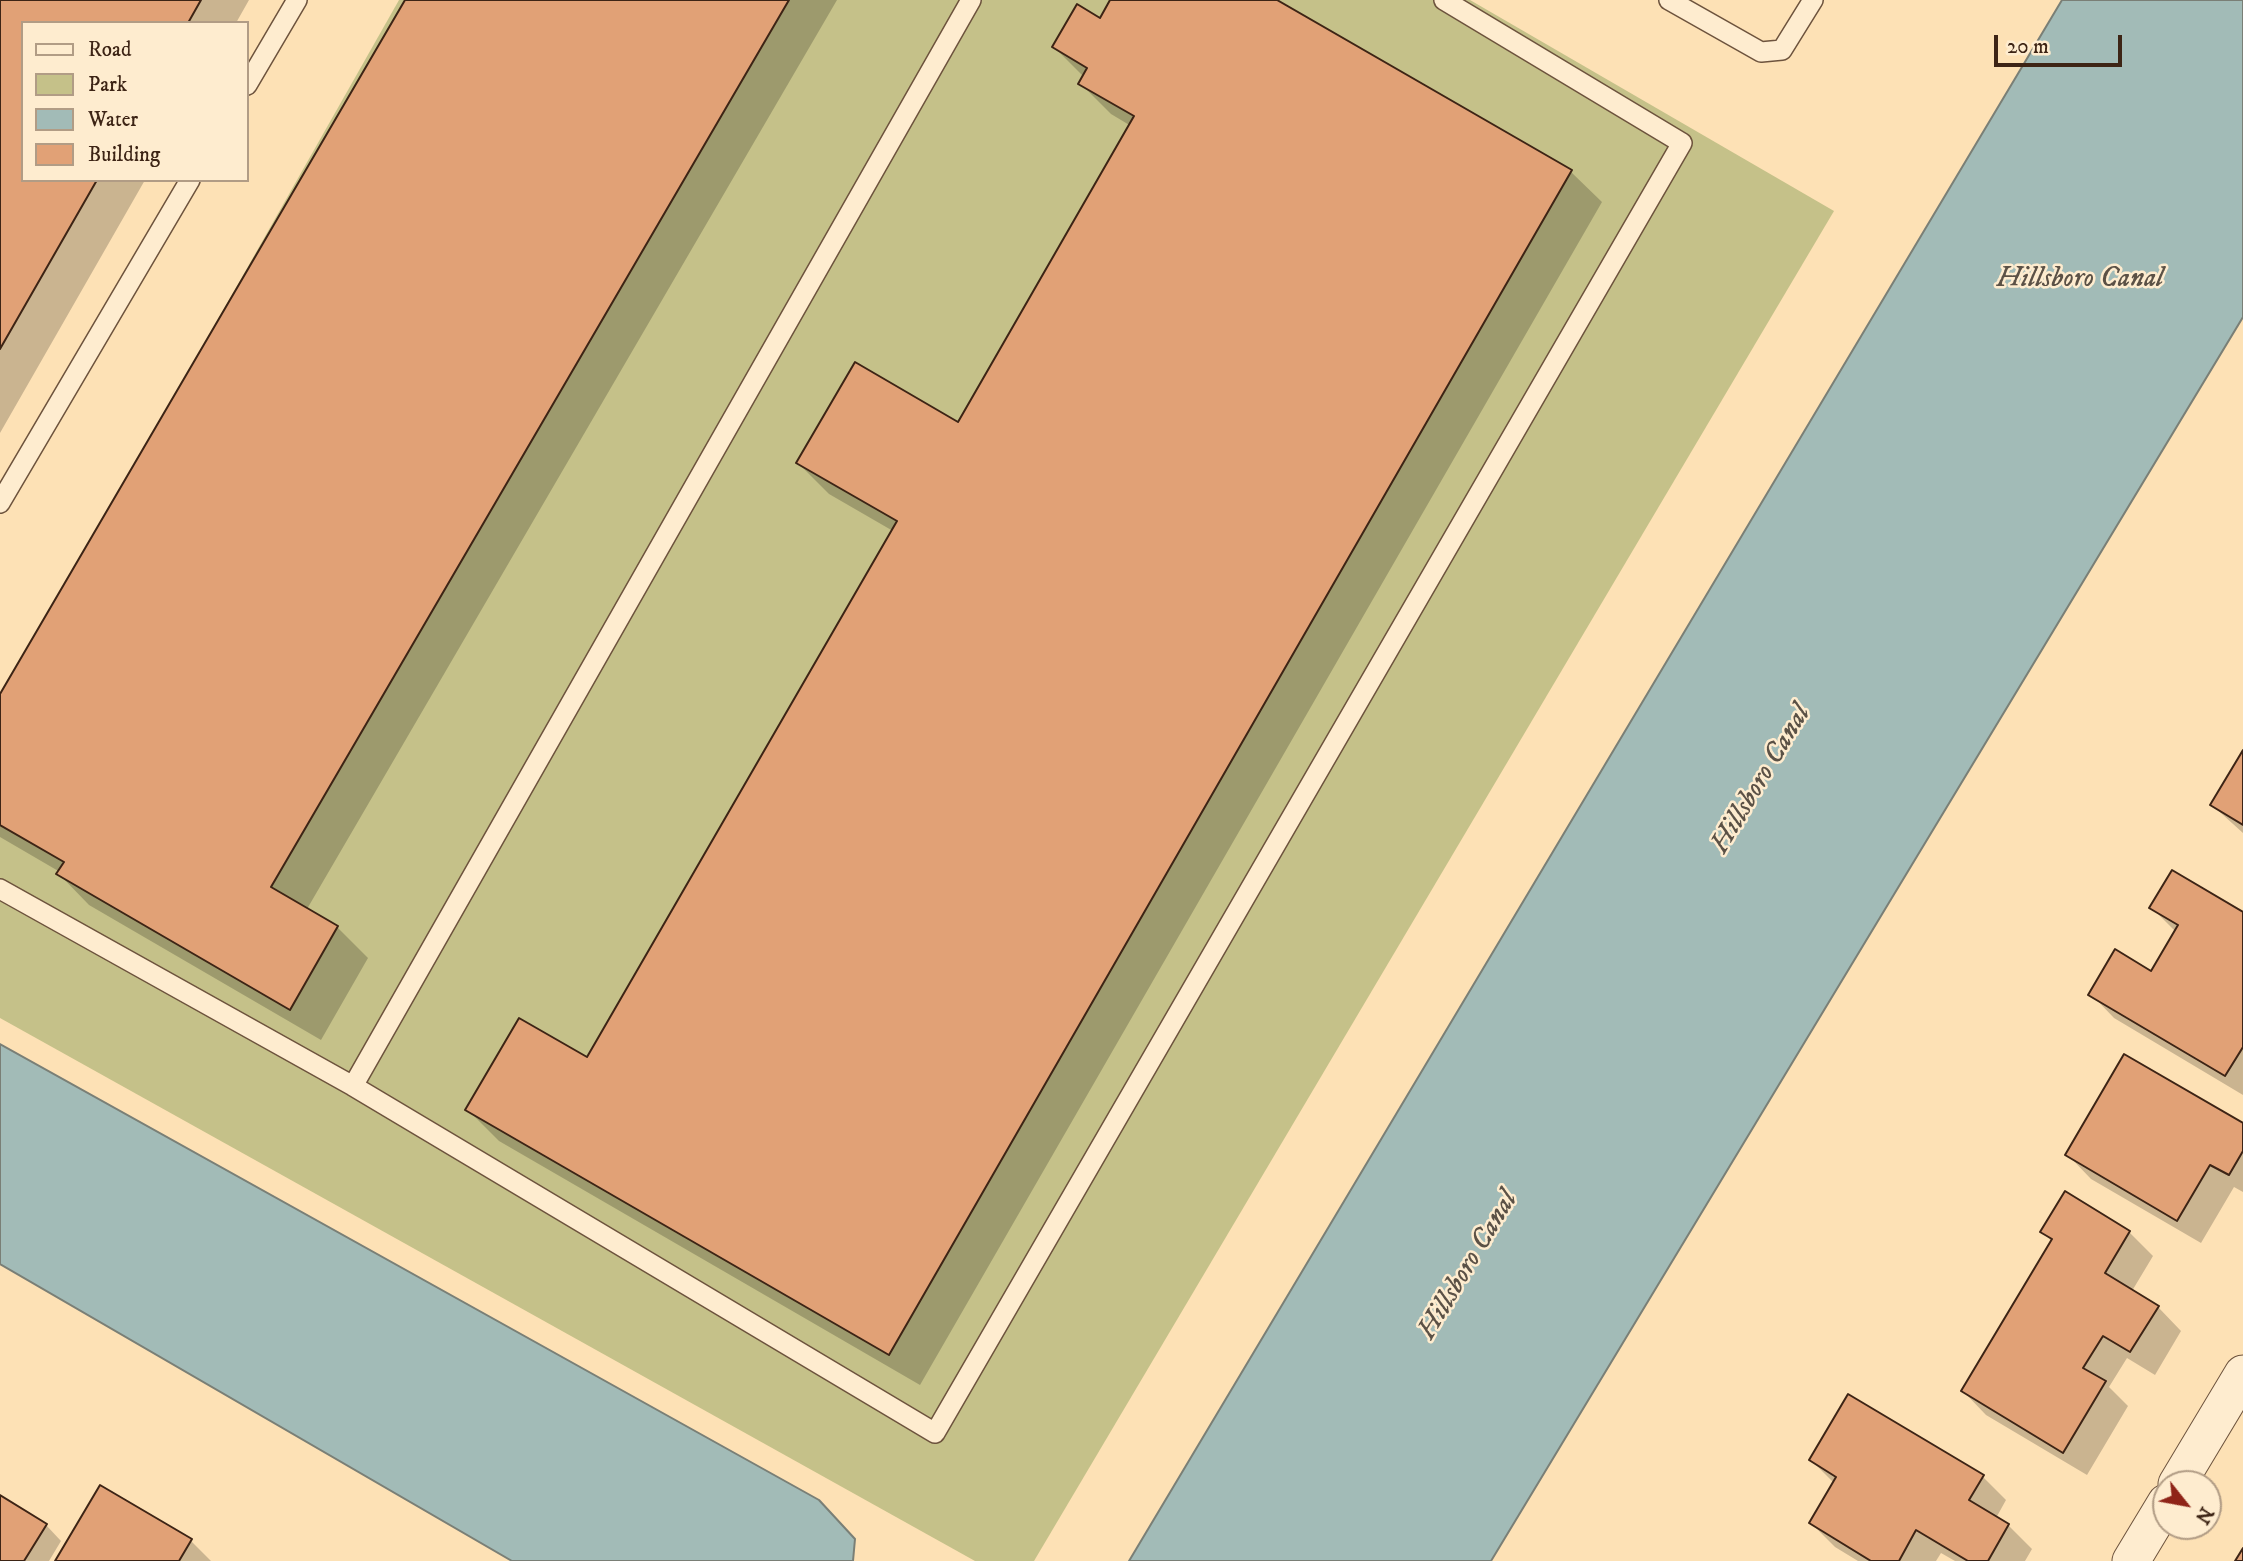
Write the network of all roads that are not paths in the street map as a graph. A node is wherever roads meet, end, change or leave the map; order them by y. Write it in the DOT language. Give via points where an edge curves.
graph roads {
  1 [pos="297,0"];
  2 [pos="971,0"];
  3 [pos="1444,0"];
  4 [pos="1670,0"];
  5 [pos="1813,0"];
  6 [pos="248,83"];
  7 [pos="190,182"];
  8 [pos="0,503"];
  9 [pos="0,889"];
  10 [pos="353,1086"];
  11 [pos="2243,1374"];
  12 [pos="2185,1470"];
  13 [pos="2152,1526"];
  14 [pos="2131,1561"];
  1 -- 6 [label="lane"];
  2 -- 10 [label="lane"];
  3 -- 10 [label="lane" via="1682,143 935,1433"];
  4 -- 5 [label="lane" via="1761,52 1782,50"];
  7 -- 8 [label="lane"];
  9 -- 10 [label="lane"];
  11 -- 12 [label="street"];
  13 -- 14 [label="street"];
}
